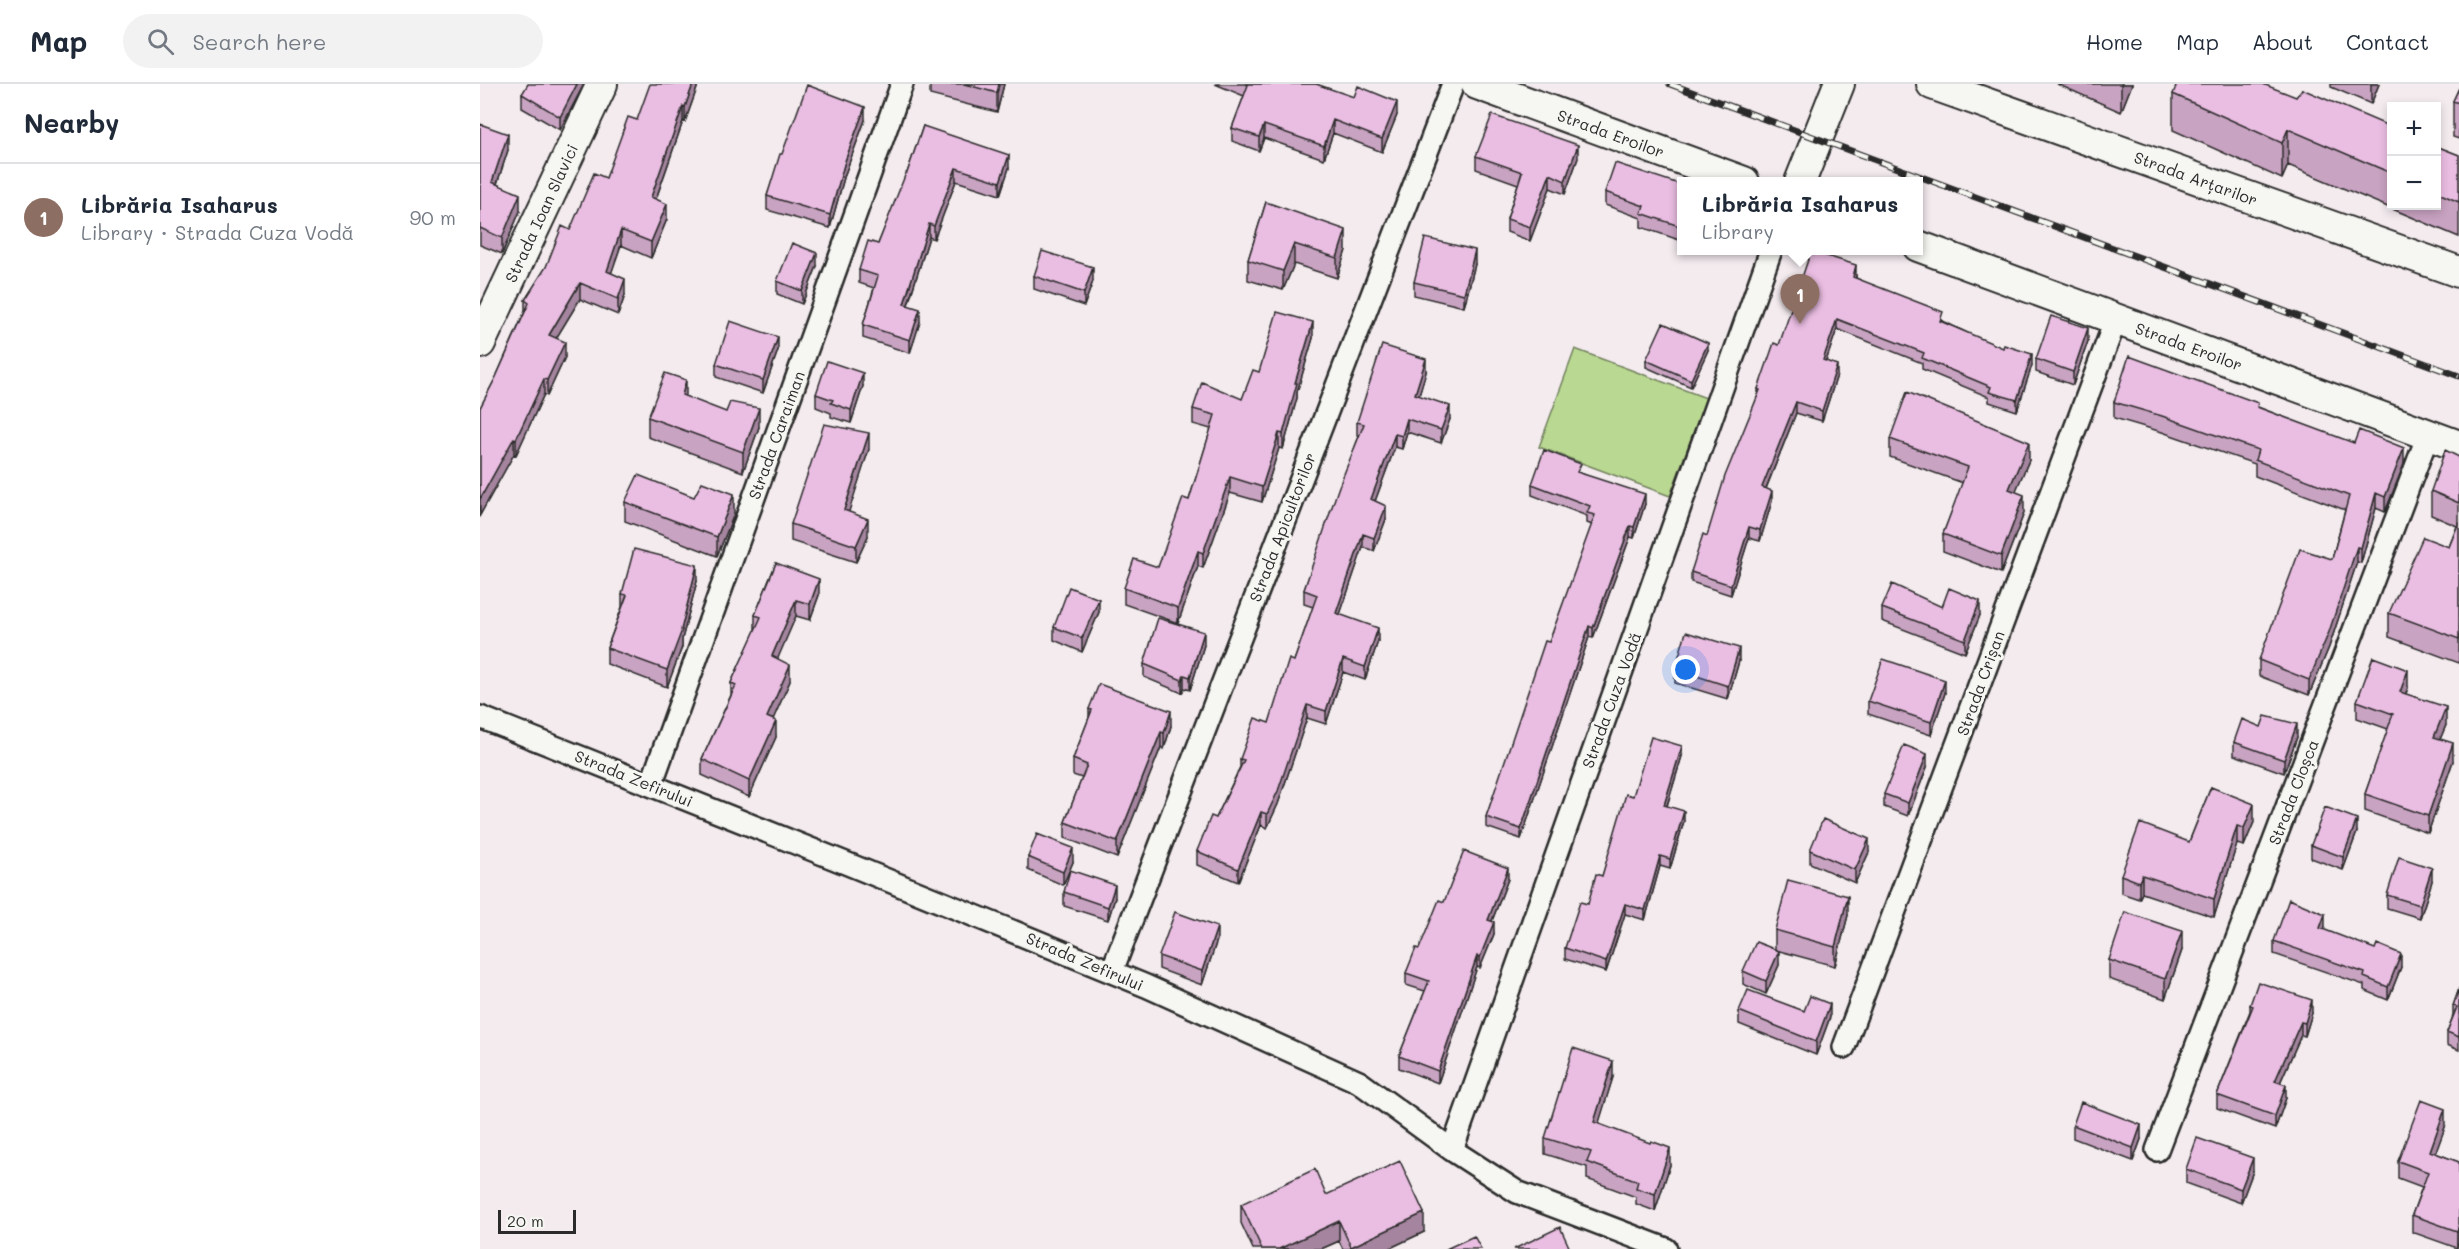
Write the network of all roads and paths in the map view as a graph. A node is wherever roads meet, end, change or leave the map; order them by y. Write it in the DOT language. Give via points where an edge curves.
graph roads {
  1 [pos="602,84"];
  2 [pos="902,84"];
  3 [pos="1453,84"];
  4 [pos="1477,84"];
  5 [pos="1839,84"];
  6 [pos="1932,84"];
  7 [pos="1730,177"];
  8 [pos="1802,177"];
  9 [pos="1923,248"];
  10 [pos="1769,255"];
  11 [pos="2459,272"];
  12 [pos="2116,319"];
  13 [pos="480,343"];
  14 [pos="2428,435"];
  15 [pos="2459,446"];
  16 [pos="480,717"];
  17 [pos="651,785"];
  18 [pos="1112,971"];
  19 [pos="1844,1047"];
  20 [pos="1452,1150"];
  21 [pos="2157,1150"];
  22 [pos="1666,1249"];
  1 -- 13 [label="street, Strada Ioan Slavici"];
  2 -- 17 [label="street, Strada Caraiman"];
  3 -- 18 [label="street, Strada Apicultorilor"];
  4 -- 7 [label="street, Strada Eroilor"];
  5 -- 8 [label="street"];
  6 -- 11 [label="street, Strada Arțarilor"];
  9 -- 12 [label="street, Strada Eroilor"];
  10 -- 20 [label="street, Strada Cuza Vodă"];
  12 -- 14 [label="street, Strada Eroilor"];
  12 -- 19 [label="street, Strada Crișan"];
  14 -- 15 [label="street, Strada Eroilor"];
  14 -- 21 [label="street, Strada Cloșca"];
  16 -- 17 [label="street, Strada Zefirului"];
  17 -- 18 [label="street, Strada Zefirului"];
  18 -- 20 [label="street, Strada Zefirului" via="1359,1082"];
  20 -- 22 [label="street, Strada Zefirului" via="1518,1192"];
}
